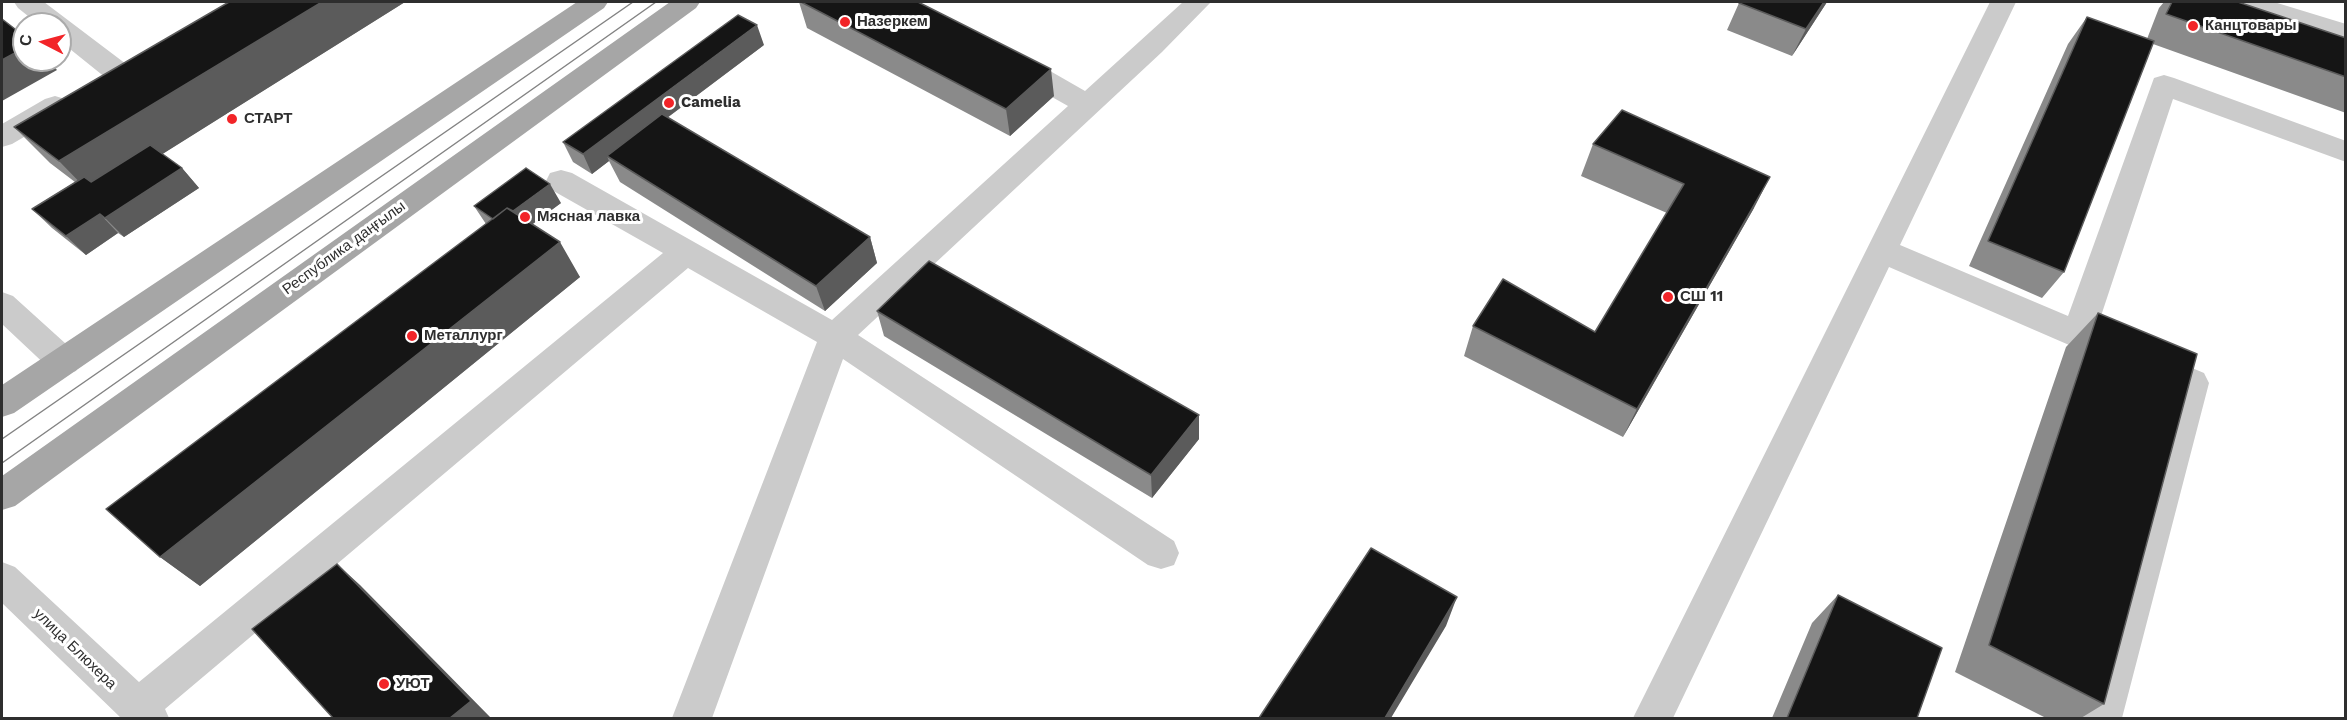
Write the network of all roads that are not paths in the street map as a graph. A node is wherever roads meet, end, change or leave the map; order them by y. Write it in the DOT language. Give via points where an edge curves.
graph roads {
  1 [pos="27,2"];
  2 [pos="596,2"];
  3 [pos="687,2"];
  4 [pos="1198,2"];
  5 [pos="2003,2"];
  6 [pos="2247,2"];
  7 [pos="40,12"];
  8 [pos="72,34"];
  9 [pos="2346,34"];
  10 [pos="995,53"];
  11 [pos="1088,105"];
  12 [pos="2,137"];
  13 [pos="2346,152"];
  14 [pos="561,181"];
  15 [pos="687,251"];
  16 [pos="1883,251"];
  17 [pos="2,305"];
  18 [pos="2078,335"];
  19 [pos="835,337"];
  20 [pos="64,362"];
  21 [pos="2,403"];
  22 [pos="2,495"];
  23 [pos="1161,553"];
  24 [pos="2,579"];
  25 [pos="143,713"];
  26 [pos="692,718"];
  27 [pos="1653,718"];
  28 [pos="2102,718"];
  1 -- 7 [label="street"];
  2 -- 20 [label="main road"];
  3 -- 22 [label="main road, Республика даңғылы"];
  4 -- 11 [label="street"];
  5 -- 16 [label="street"];
  6 -- 9 [label="street"];
  8 -- 12 [label="street" via="126,65"];
  10 -- 11 [label="street"];
  11 -- 19 [label="street"];
  13 -- 18 [label="street" via="2164,85"];
  14 -- 15 [label="street"];
  15 -- 19 [label="street"];
  15 -- 25 [label="street"];
  16 -- 18 [label="street"];
  16 -- 27 [label="street"];
  17 -- 20 [label="street"];
  18 -- 28 [label="street" via="2192,383"];
  19 -- 23 [label="street"];
  19 -- 26 [label="street"];
  20 -- 21 [label="main road"];
  24 -- 25 [label="street, улица Блюхера"];
}
